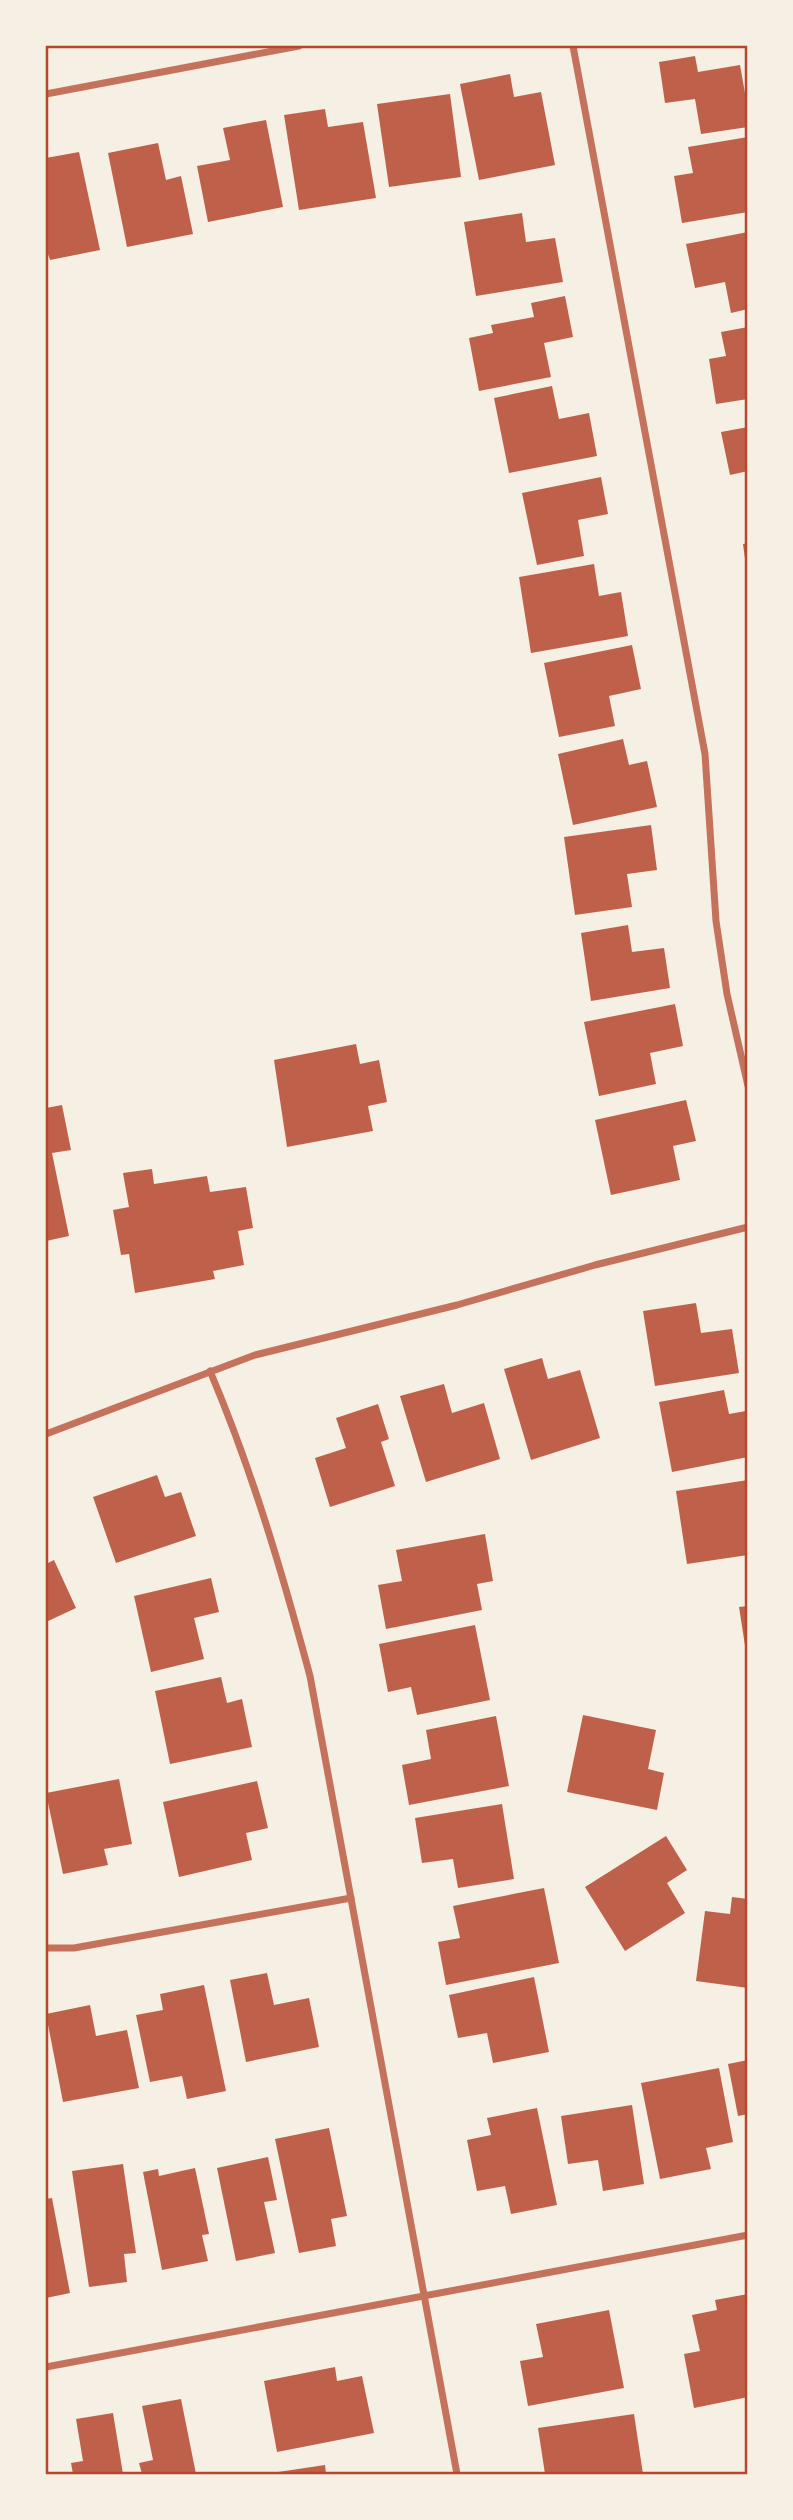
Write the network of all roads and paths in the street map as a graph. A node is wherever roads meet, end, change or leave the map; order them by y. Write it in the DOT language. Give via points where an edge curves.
graph roads {
  1 [pos="299,46"];
  2 [pos="573,46"];
  3 [pos="46,94"];
  4 [pos="747,1086"];
  5 [pos="747,1227"];
  6 [pos="210,1371"];
  7 [pos="46,1434"];
  8 [pos="351,1898"];
  9 [pos="46,1948"];
  10 [pos="747,2235"];
  11 [pos="424,2296"];
  12 [pos="46,2367"];
  13 [pos="457,2474"];
  1 -- 3 [label="street"];
  2 -- 4 [label="street" via="705,754 716,921"];
  5 -- 6 [label="street" via="255,1355"];
  6 -- 7 [label="street"];
  6 -- 8 [label="street" via="281,1569 306,1662"];
  8 -- 9 [label="street" via="74,1948"];
  8 -- 11 [label="street"];
  10 -- 11 [label="street"];
  11 -- 12 [label="street"];
  11 -- 13 [label="street"];
}
